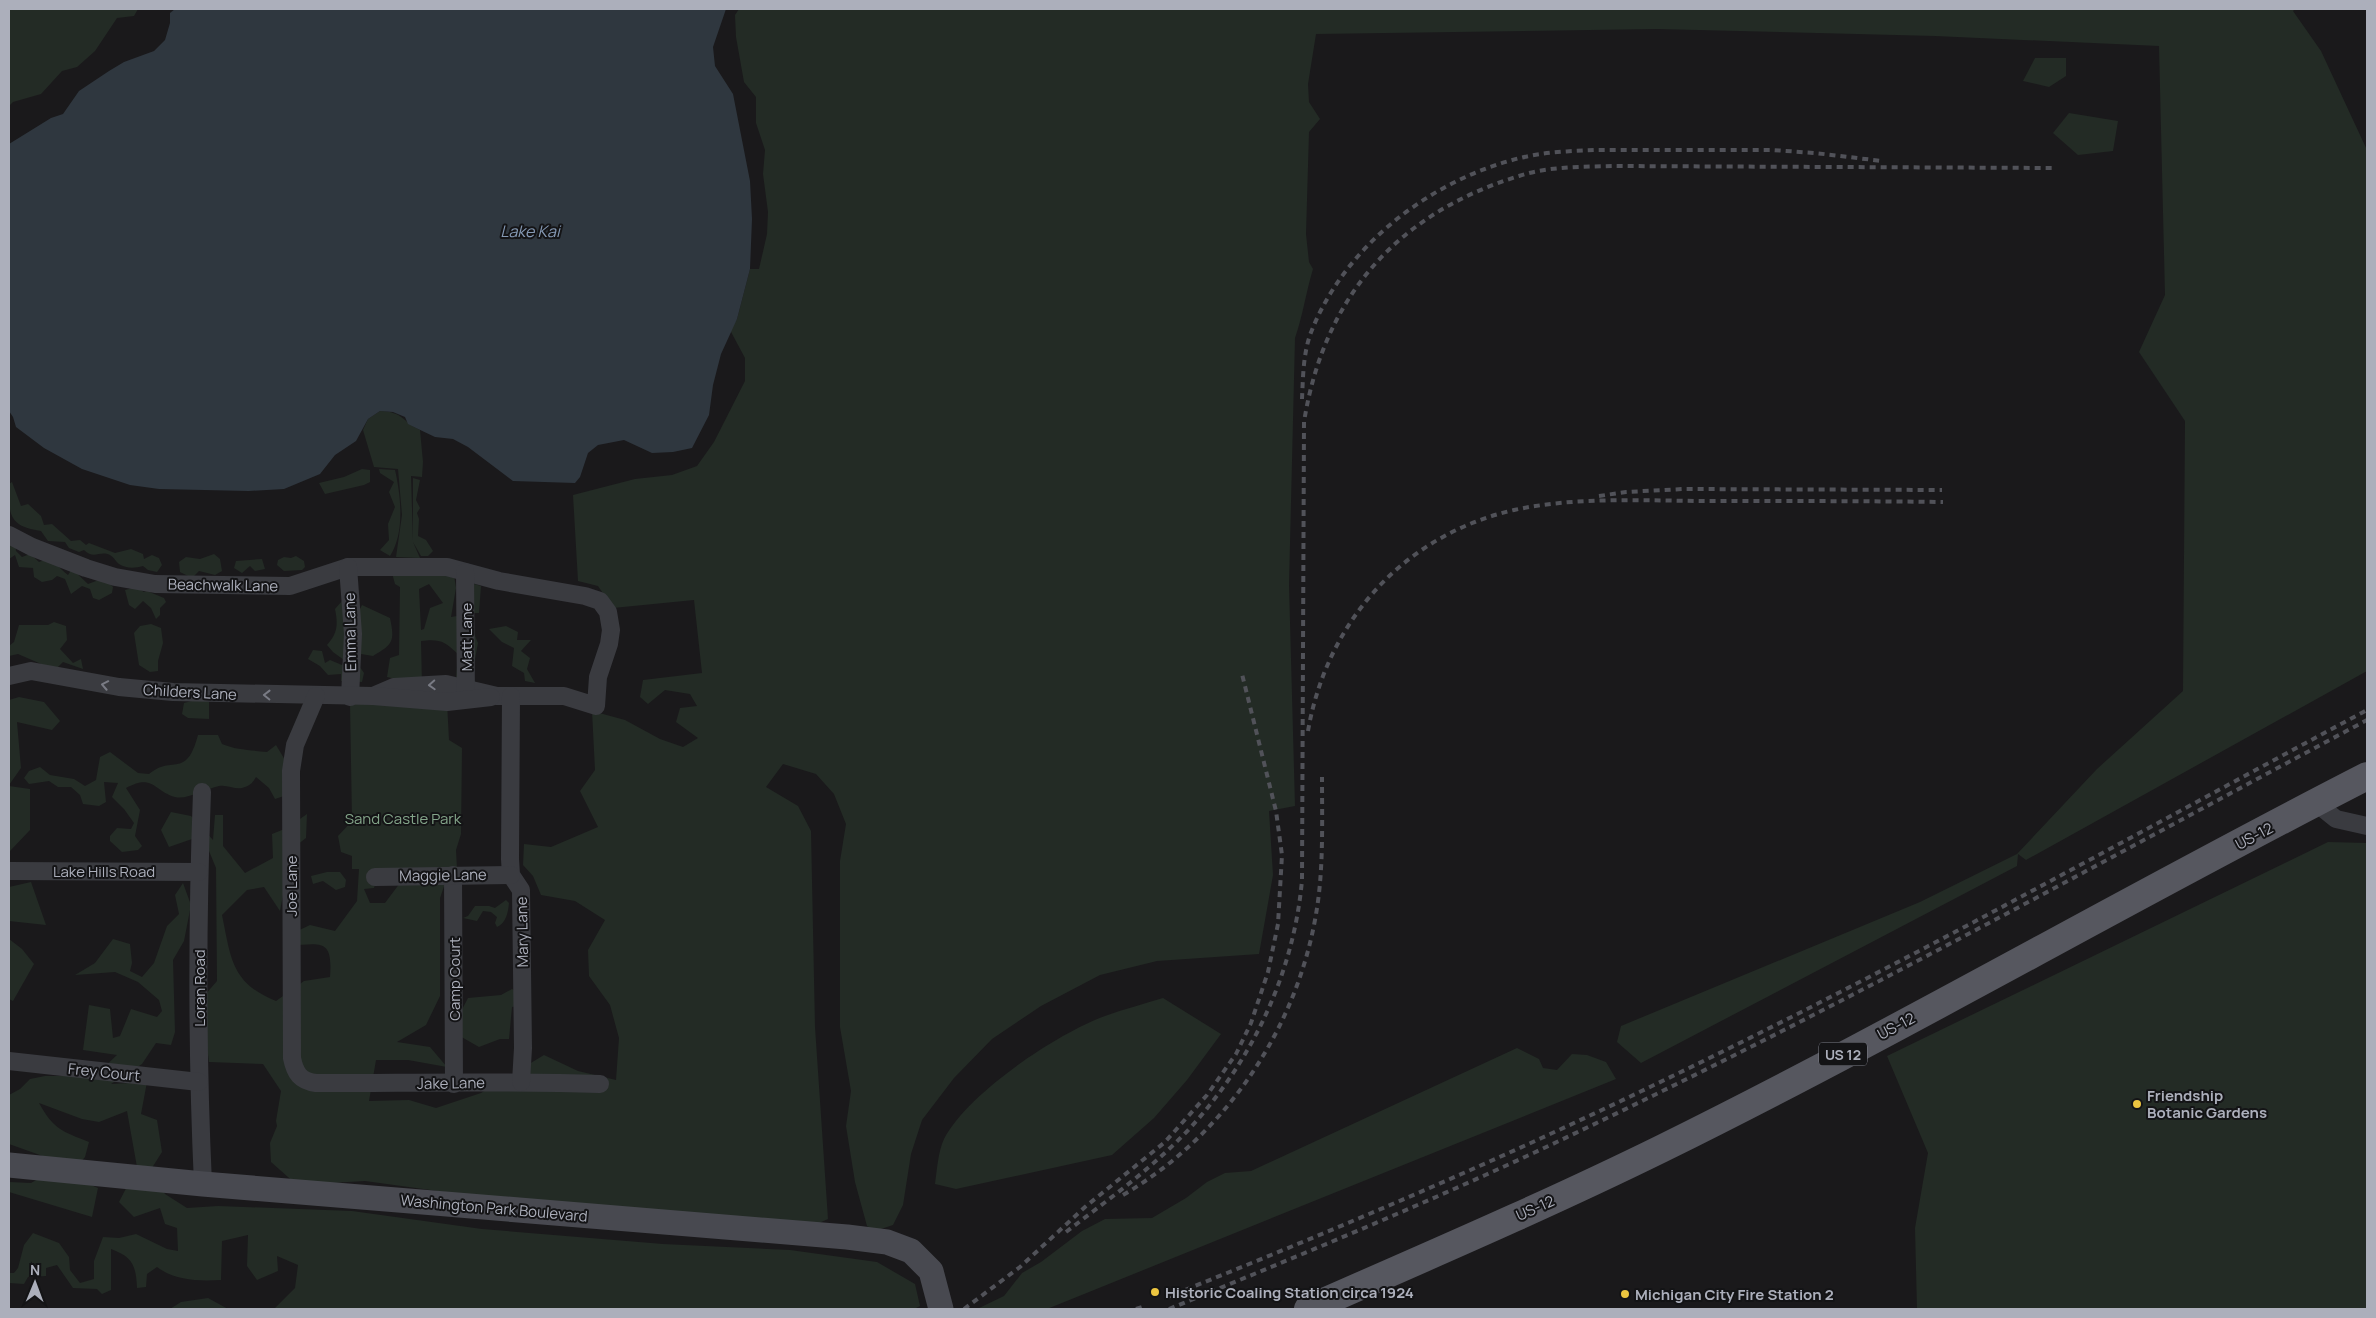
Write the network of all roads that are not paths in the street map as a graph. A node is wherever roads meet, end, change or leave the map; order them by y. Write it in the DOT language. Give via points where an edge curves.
graph roads {
  1 [pos="9,535"];
  2 [pos="348,567"];
  3 [pos="466,572"];
  4 [pos="9,676"];
  5 [pos="466,694"];
  6 [pos="316,696"];
  7 [pos="504,696"];
  8 [pos="350,697"];
  9 [pos="596,706"];
  10 [pos="2367,776"];
  11 [pos="202,792"];
  12 [pos="2315,802"];
  13 [pos="2367,826"];
  14 [pos="9,871"];
  15 [pos="199,872"];
  16 [pos="454,874"];
  17 [pos="511,874"];
  18 [pos="375,877"];
  19 [pos="9,1061"];
  20 [pos="301,1079"];
  21 [pos="198,1082"];
  22 [pos="522,1082"];
  23 [pos="454,1084"];
  24 [pos="600,1084"];
  25 [pos="9,1165"];
  26 [pos="202,1184"];
  27 [pos="941,1309"];
  28 [pos="1308,1309"];
  1 -- 2 [label="street, Beachwalk Lane" via="86,568 155,584 290,586"];
  2 -- 3 [label="street, Beachwalk Lane" via="447,567"];
  2 -- 8 [label="street, Emma Lane" via="353,634"];
  3 -- 5 [label="street, Matt Lane"];
  3 -- 9 [label="street, Beachwalk Lane" via="585,596 600,602 608,612 611,630 598,677"];
  6 -- 4 [label="street, Childers Lane, one-way" via="120,688 31,671"];
  5 -- 7 [label="street, Childers Lane"];
  5 -- 8 [label="street, Childers Lane" via="446,684 394,687 374,696"];
  6 -- 8 [label="street, Childers Lane"];
  6 -- 20 [label="street, Joe Lane" via="295,745 291,771 292,1058"];
  7 -- 9 [label="street, Childers Lane" via="564,696"];
  7 -- 17 [label="street, Mary Lane"];
  10 -- 12 [label="main road, US-12 / US 12"];
  11 -- 15 [label="street, Loran Road"];
  12 -- 13 [label="street" via="2336,820"];
  12 -- 28 [label="main road, US-12 / US 12" via="1795,1080 1661,1148"];
  14 -- 15 [label="street, Lake Hills Road"];
  15 -- 21 [label="street, Loran Road"];
  16 -- 17 [label="street, Maggie Lane"];
  16 -- 18 [label="street, Maggie Lane"];
  16 -- 23 [label="street, Camp Court"];
  17 -- 22 [label="street, Mary Lane" via="521,890"];
  19 -- 21 [label="street, Frey Court"];
  20 -- 23 [label="street, Jake Lane" via="316,1083"];
  21 -- 26 [label="street, Loran Road"];
  22 -- 23 [label="street, Jake Lane"];
  22 -- 24 [label="street, Jake Lane"];
  25 -- 26 [label="street, Washington Park Boulevard"];
  26 -- 27 [label="street, Washington Park Boulevard" via="887,1242 911,1251 931,1271"];
}
